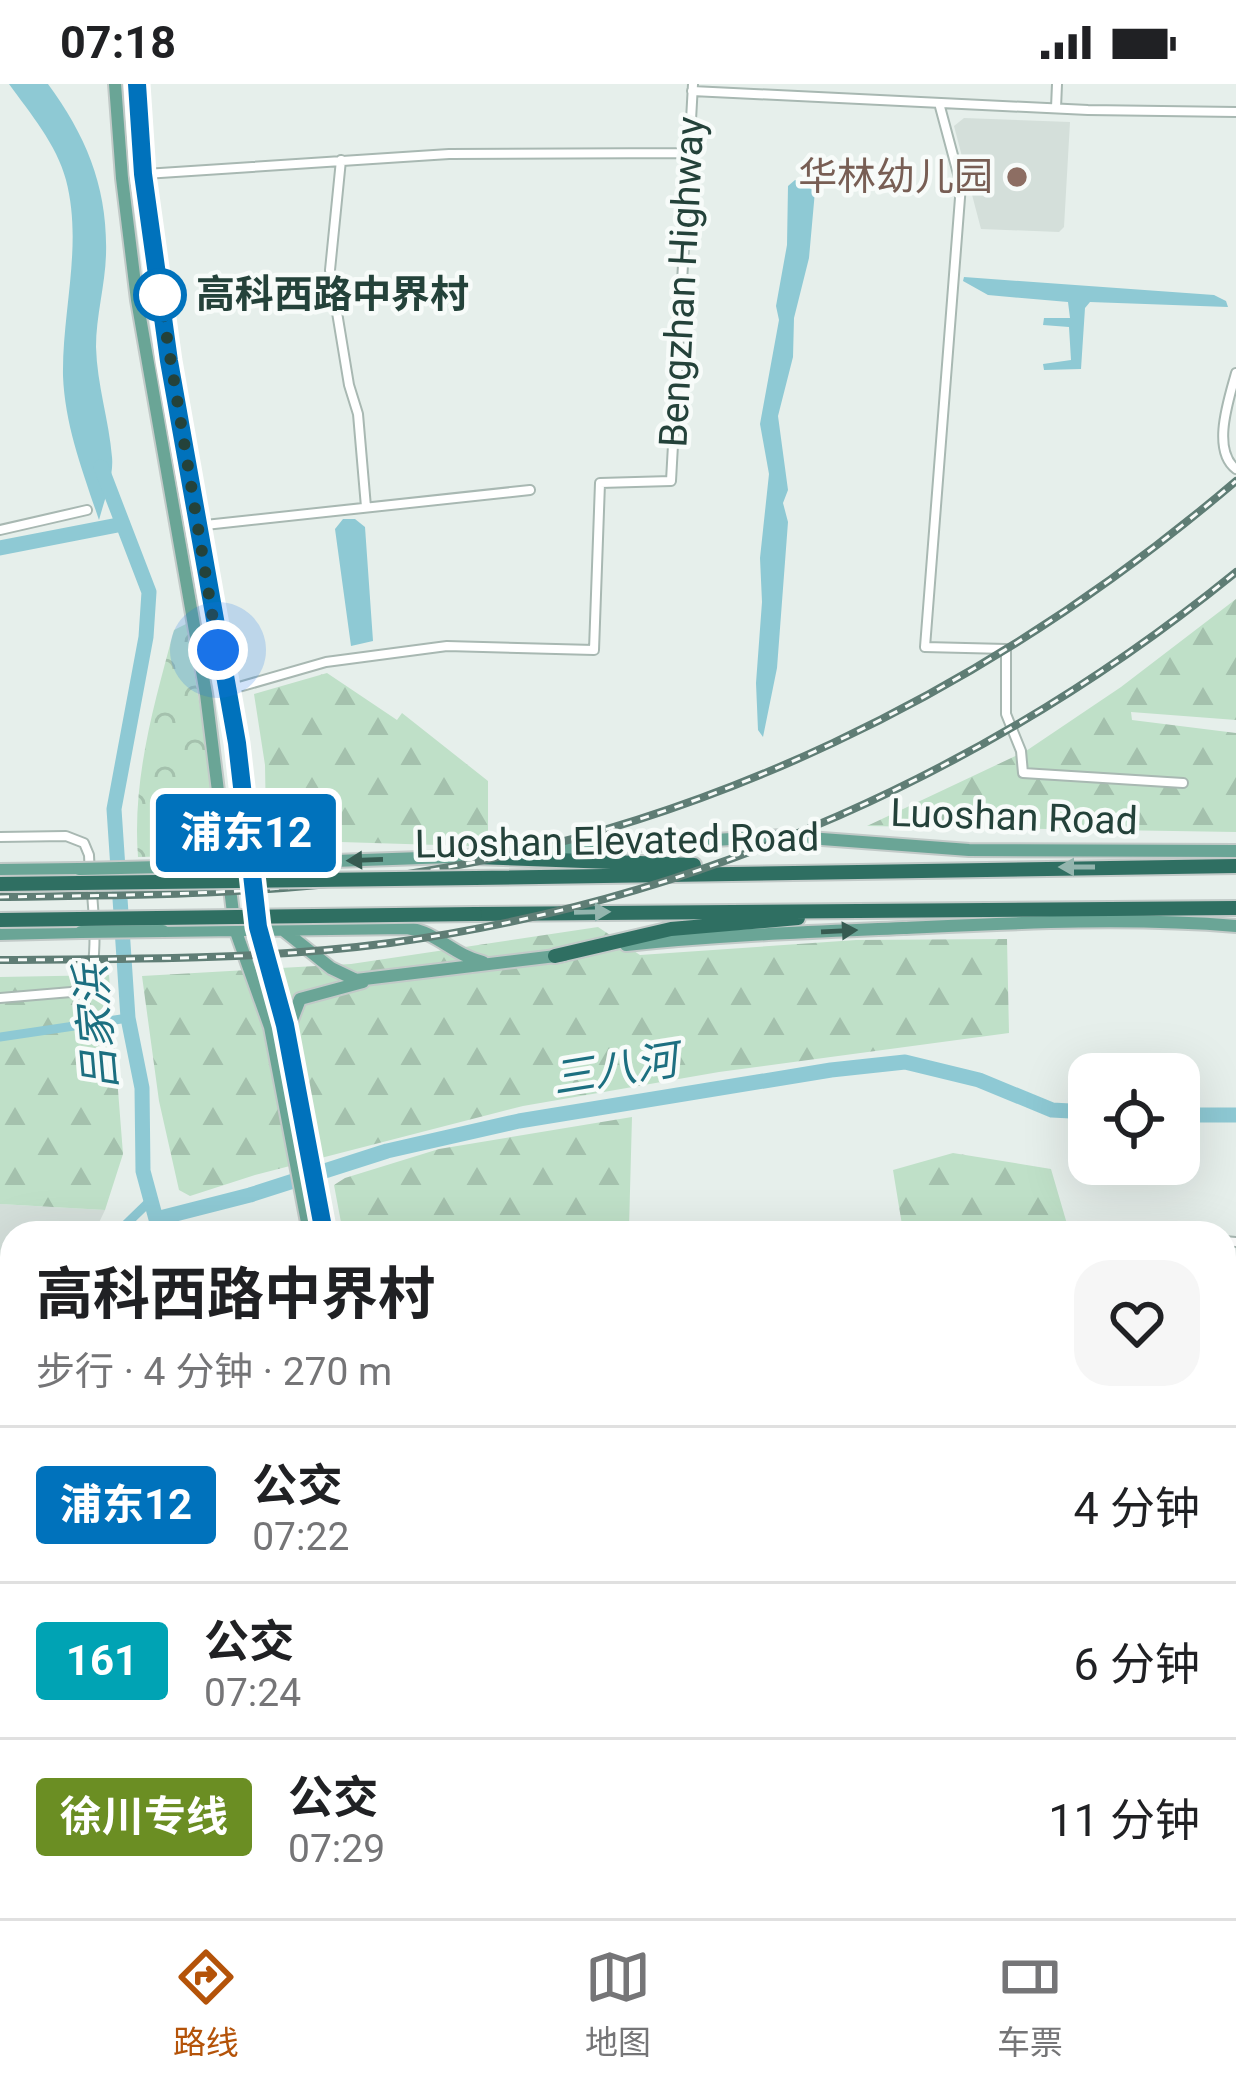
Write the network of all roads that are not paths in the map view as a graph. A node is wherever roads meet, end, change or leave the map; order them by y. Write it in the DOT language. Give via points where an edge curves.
graph roads {
  1 [pos="115,84"];
  2 [pos="136,84"];
  3 [pos="1057,84"];
  4 [pos="693,87"];
  5 [pos="939,103"];
  6 [pos="1056,108"];
  7 [pos="1236,112"];
  8 [pos="689,153"];
  9 [pos="341,160"];
  10 [pos="143,174"];
  11 [pos="1236,373"];
  12 [pos="1236,470"];
  13 [pos="530,490"];
  14 [pos="366,507"];
  15 [pos="87,510"];
  16 [pos="196,526"];
  17 [pos="0,530"];
  18 [pos="225,691"];
  19 [pos="1183,783"];
  20 [pos="0,837"];
  21 [pos="1236,851"];
  22 [pos="475,856"];
  23 [pos="227,866"];
  24 [pos="249,866"];
  25 [pos="1236,866"];
  26 [pos="855,869"];
  27 [pos="0,870"];
  28 [pos="0,884"];
  29 [pos="1236,908"];
  30 [pos="853,911"];
  31 [pos="0,920"];
  32 [pos="1236,926"];
  33 [pos="258,927"];
  34 [pos="235,928"];
  35 [pos="282,929"];
  36 [pos="0,934"];
  37 [pos="555,956"];
  38 [pos="490,963"];
  39 [pos="379,979"];
  40 [pos="0,998"];
  41 [pos="287,1037"];
  42 [pos="304,1165"];
  43 [pos="309,1192"];
  44 [pos="309,1221"];
  45 [pos="320,1221"];
  1 -- 23 [label="main road" via="137,300 206,694"];
  2 -- 10 [label="main road"];
  3 -- 6 [label="street"];
  4 -- 5 [label="street"];
  4 -- 8 [label="street, Bengzhan Highway"];
  5 -- 6 [label="street"];
  5 -- 19 [label="street" via="961,185 926,647 1006,649 1006,714 1023,773"];
  6 -- 7 [label="street"];
  8 -- 9 [label="street"];
  8 -- 18 [label="street, Bengzhan Highway" via="671,481 600,483 594,650 447,646 326,662"];
  9 -- 10 [label="street"];
  9 -- 14 [label="street" via="330,270 358,414"];
  10 -- 16 [label="main road"];
  11 -- 12 [label="street" via="1224,444"];
  13 -- 14 [label="street"];
  14 -- 16 [label="street"];
  15 -- 17 [label="street"];
  16 -- 18 [label="main road"];
  18 -- 24 [label="main road"];
  20 -- 40 [label="street" via="74,837 88,848 94,957 88,986 78,993"];
  21 -- 22 [label="main road, Luoshan Road" via="969,850 782,836"];
  22 -- 24 [label="main road, Luoshan Road, one-way"];
  22 -- 26 [label="highway"];
  23 -- 24 [label="main road, Luoshan Road"];
  23 -- 27 [label="main road, Luoshan Road, bridge"];
  23 -- 34 [label="main road"];
  24 -- 33 [label="main road"];
  25 -- 26 [label="highway, Luoshan Elevated Road, one-way"];
  26 -- 28 [label="highway, Luoshan Elevated Road, bridge"];
  29 -- 30 [label="highway, Luoshan Elevated Road"];
  31 -- 30 [label="highway, Luoshan Elevated Road, one-way, bridge"];
  30 -- 37 [label="highway" via="670,929"];
  37 -- 32 [label="main road, one-way" via="678,939 937,926"];
  33 -- 34 [label="main road"];
  33 -- 35 [label="main road"];
  33 -- 41 [label="main road"];
  34 -- 36 [label="main road, bridge"];
  34 -- 42 [label="main road"];
  35 -- 38 [label="main road" via="417,929"];
  35 -- 39 [label="main road" via="346,976"];
  37 -- 38 [label="main road"];
  38 -- 39 [label="main road"];
  39 -- 41 [label="main road" via="299,999"];
  41 -- 42 [label="main road"];
  42 -- 43 [label="main road"];
  43 -- 44 [label="main road"];
  43 -- 45 [label="main road"];
}
